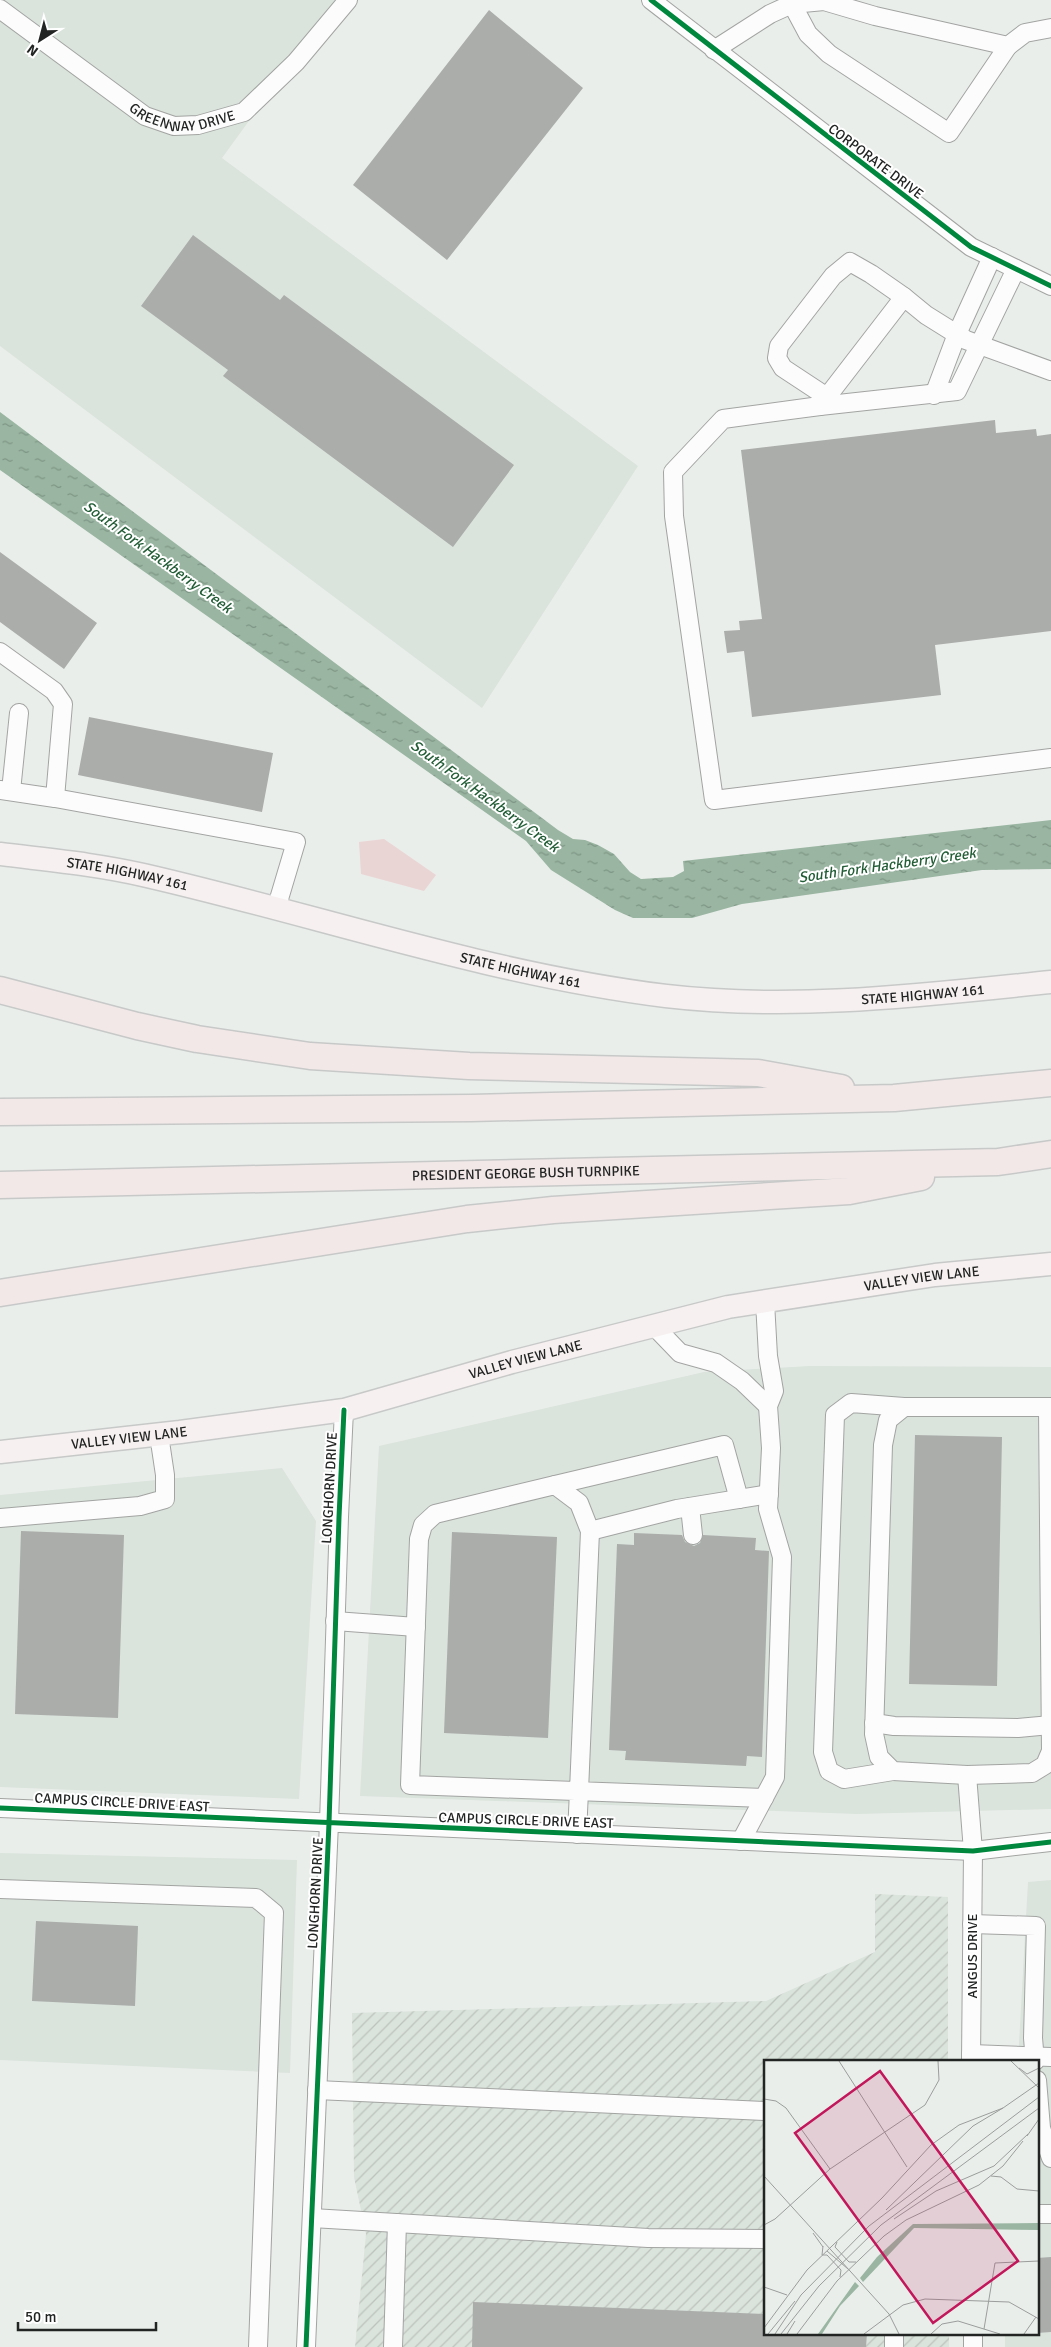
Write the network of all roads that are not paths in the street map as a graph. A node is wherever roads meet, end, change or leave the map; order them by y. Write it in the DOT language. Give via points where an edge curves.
graph roads {
  1 [pos="348,0"];
  2 [pos="651,0"];
  3 [pos="792,4"];
  4 [pos="0,9"];
  5 [pos="1051,28"];
  6 [pos="1008,46"];
  7 [pos="714,50"];
  8 [pos="992,257"];
  9 [pos="1016,269"];
  10 [pos="1051,286"];
  11 [pos="904,297"];
  12 [pos="957,334"];
  13 [pos="979,344"];
  14 [pos="1051,371"];
  15 [pos="934,395"];
  16 [pos="824,401"];
  17 [pos="0,652"];
  18 [pos="19,713"];
  19 [pos="1051,758"];
  20 [pos="6,791"];
  21 [pos="55,798"];
  22 [pos="0,854"];
  23 [pos="276,909"];
  24 [pos="1051,982"];
  25 [pos="0,990"];
  26 [pos="1051,1083"];
  27 [pos="894,1098"];
  28 [pos="0,1112"];
  29 [pos="1051,1154"];
  30 [pos="998,1162"];
  31 [pos="0,1185"];
  32 [pos="1051,1264"];
  33 [pos="0,1293"];
  34 [pos="765,1302"];
  35 [pos="654,1326"];
  36 [pos="768,1406"];
  37 [pos="904,1407"];
  38 [pos="1049,1407"];
  39 [pos="344,1410"];
  40 [pos="159,1435"];
  41 [pos="0,1452"];
  42 [pos="555,1485"];
  43 [pos="769,1494"];
  44 [pos="738,1499"];
  45 [pos="690,1507"];
  46 [pos="0,1518"];
  47 [pos="590,1531"];
  48 [pos="693,1535"];
  49 [pos="1050,1584"];
  50 [pos="335,1621"];
  51 [pos="416,1627"];
  52 [pos="874,1723"];
  53 [pos="1051,1725"];
  54 [pos="1048,1765"];
  55 [pos="894,1771"];
  56 [pos="967,1775"];
  57 [pos="578,1791"];
  58 [pos="764,1798"];
  59 [pos="0,1808"];
  60 [pos="329,1823"];
  61 [pos="577,1834"];
  62 [pos="741,1841"];
  63 [pos="1051,1842"];
  64 [pos="973,1850"];
  65 [pos="0,1889"];
  66 [pos="972,1924"];
  67 [pos="1043,1926"];
  68 [pos="971,2057"];
  69 [pos="1040,2058"];
  70 [pos="1038,2083"];
  71 [pos="317,2090"];
  72 [pos="1046,2110"];
  73 [pos="764,2111"];
  74 [pos="1051,2158"];
  75 [pos="1038,2214"];
  76 [pos="1051,2214"];
  77 [pos="312,2218"];
  78 [pos="397,2223"];
  79 [pos="764,2239"];
  80 [pos="894,2334"];
  81 [pos="973,2334"];
  82 [pos="258,2347"];
  83 [pos="306,2347"];
  84 [pos="393,2347"];
  85 [pos="894,2347"];
  86 [pos="973,2347"];
  1 -- 4 [label="street, GREENWAY DRIVE" via="296,62 244,112 198,125 174,126 146,116"];
  2 -- 7 [label="street, CORPORATE DRIVE"];
  3 -- 6 [label="street" via="824,1"];
  3 -- 6 [label="street" via="808,34 829,54 949,133"];
  3 -- 7 [label="street" via="770,14"];
  5 -- 6 [label="street" via="1025,33"];
  7 -- 8 [label="street, CORPORATE DRIVE" via="963,241"];
  8 -- 9 [label="street, CORPORATE DRIVE"];
  8 -- 12 [label="street"];
  9 -- 10 [label="street, CORPORATE DRIVE"];
  9 -- 13 [label="street"];
  11 -- 12 [label="street"];
  11 -- 16 [label="street"];
  11 -- 16 [label="street" via="850,262 833,276 779,346 776,358 783,368"];
  12 -- 13 [label="street"];
  12 -- 15 [label="street"];
  13 -- 14 [label="street"];
  13 -- 15 [label="street" via="957,391"];
  15 -- 16 [label="street"];
  16 -- 19 [label="street" via="723,419 673,472 674,516 714,800"];
  17 -- 21 [label="street" via="54,691 63,704"];
  18 -- 20 [label="street"];
  20 -- 21 [label="street"];
  21 -- 23 [label="street" via="296,842"];
  22 -- 23 [label="main road, STATE HIGHWAY 161" via="141,874"];
  23 -- 24 [label="main road, STATE HIGHWAY 161" via="501,967 666,996 745,1002 877,998"];
  25 -- 27 [label="highway" via="137,1026 291,1054 469,1066 758,1072"];
  26 -- 27 [label="highway"];
  27 -- 28 [label="highway" via="471,1108"];
  29 -- 30 [label="highway, PRESIDENT GEORGE BUSH TURNPIKE"];
  30 -- 31 [label="highway, PRESIDENT GEORGE BUSH TURNPIKE"];
  30 -- 33 [label="highway" via="848,1190 467,1219"];
  32 -- 34 [label="main road, VALLEY VIEW LANE" via="935,1275"];
  34 -- 35 [label="main road, VALLEY VIEW LANE" via="728,1307"];
  34 -- 36 [label="street" via="768,1356 774,1390"];
  35 -- 36 [label="street" via="680,1353 716,1363 742,1381"];
  35 -- 39 [label="main road, VALLEY VIEW LANE"];
  36 -- 43 [label="street" via="771,1448"];
  37 -- 38 [label="street"];
  37 -- 52 [label="street" via="888,1420 883,1445"];
  37 -- 55 [label="street" via="851,1404 835,1415 823,1752 828,1771 844,1778"];
  38 -- 49 [label="street"];
  39 -- 40 [label="main road, VALLEY VIEW LANE"];
  39 -- 50 [label="street, LONGHORN DRIVE"];
  40 -- 41 [label="main road, VALLEY VIEW LANE"];
  40 -- 46 [label="street" via="165,1499 140,1506"];
  42 -- 44 [label="street" via="724,1444"];
  42 -- 47 [label="street" via="579,1503"];
  42 -- 51 [label="street" via="435,1514 424,1525 419,1539"];
  43 -- 44 [label="street"];
  43 -- 58 [label="street" via="768,1509 782,1557 775,1778"];
  44 -- 45 [label="street"];
  45 -- 47 [label="street"];
  45 -- 48 [label="street"];
  47 -- 57 [label="street"];
  49 -- 53 [label="street"];
  50 -- 51 [label="street"];
  50 -- 60 [label="street, LONGHORN DRIVE"];
  51 -- 57 [label="street" via="410,1785"];
  52 -- 53 [label="street" via="1018,1728"];
  52 -- 55 [label="street" via="879,1757"];
  53 -- 54 [label="street"];
  54 -- 56 [label="street" via="1032,1773"];
  55 -- 56 [label="street"];
  56 -- 64 [label="street, ANGUS DRIVE"];
  57 -- 58 [label="street"];
  57 -- 61 [label="street"];
  58 -- 62 [label="street"];
  59 -- 60 [label="street, CAMPUS CIRCLE DRIVE EAST"];
  60 -- 61 [label="street, CAMPUS CIRCLE DRIVE EAST"];
  60 -- 71 [label="street, LONGHORN DRIVE"];
  61 -- 62 [label="street, CAMPUS CIRCLE DRIVE EAST"];
  62 -- 64 [label="street, CAMPUS CIRCLE DRIVE EAST"];
  63 -- 64 [label="street, CAMPUS CIRCLE DRIVE EAST"];
  64 -- 66 [label="street, ANGUS DRIVE"];
  65 -- 82 [label="street" via="256,1898 274,1912"];
  66 -- 67 [label="street"];
  66 -- 68 [label="street, ANGUS DRIVE"];
  67 -- 69 [label="street" via="1033,2038"];
  68 -- 69 [label="street"];
  70 -- 72 [label="street"];
  71 -- 73 [label="street"];
  71 -- 77 [label="street, LONGHORN DRIVE"];
  72 -- 74 [label="street" via="1041,2128"];
  75 -- 76 [label="street"];
  77 -- 78 [label="street"];
  77 -- 83 [label="street, LONGHORN DRIVE"];
  78 -- 79 [label="street" via="648,2238"];
  78 -- 84 [label="street"];
  80 -- 85 [label="street"];
  81 -- 86 [label="street"];
}
